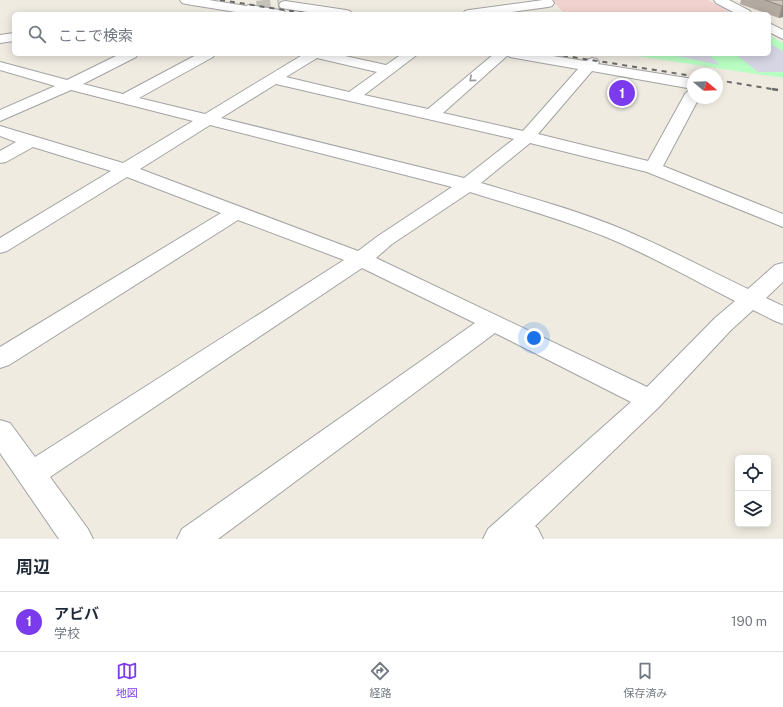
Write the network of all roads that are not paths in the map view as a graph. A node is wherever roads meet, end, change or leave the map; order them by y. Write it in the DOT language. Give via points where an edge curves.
graph roads {
  1 [pos="186,0"];
  2 [pos="323,0"];
  3 [pos="720,0"];
  4 [pos="546,2"];
  5 [pos="282,8"];
  6 [pos="249,9"];
  7 [pos="223,12"];
  8 [pos="325,12"];
  9 [pos="481,12"];
  10 [pos="556,12"];
  11 [pos="742,12"];
  12 [pos="783,22"];
  13 [pos="771,25"];
  14 [pos="771,27"];
  15 [pos="783,34"];
  16 [pos="12,37"];
  17 [pos="0,39"];
  18 [pos="127,56"];
  19 [pos="204,56"];
  20 [pos="311,56"];
  21 [pos="326,56"];
  22 [pos="408,56"];
  23 [pos="500,56"];
  24 [pos="541,56"];
  25 [pos="594,60"];
  26 [pos="0,66"];
  27 [pos="389,70"];
  28 [pos="273,80"];
  29 [pos="687,83"];
  30 [pos="69,85"];
  31 [pos="352,97"];
  32 [pos="125,99"];
  33 [pos="688,104"];
  34 [pos="431,115"];
  35 [pos="0,116"];
  36 [pos="205,119"];
  37 [pos="0,131"];
  38 [pos="527,137"];
  39 [pos="30,141"];
  40 [pos="0,158"];
  41 [pos="653,168"];
  42 [pos="126,170"];
  43 [pos="467,185"];
  44 [pos="235,213"];
  45 [pos="783,221"];
  46 [pos="0,246"];
  47 [pos="361,259"];
  48 [pos="783,270"];
  49 [pos="751,299"];
  50 [pos="783,316"];
  51 [pos="493,322"];
  52 [pos="0,359"];
  53 [pos="650,400"];
  54 [pos="0,431"];
  55 [pos="32,474"];
  56 [pos="513,535"];
  57 [pos="77,539"];
  58 [pos="194,539"];
  1 -- 6 [label="street"];
  2 -- 5 [label="street"];
  3 -- 11 [label="street"];
  4 -- 9 [label="street"];
  4 -- 10 [label="street"];
  5 -- 6 [label="street"];
  5 -- 8 [label="street"];
  6 -- 7 [label="street"];
  12 -- 13 [label="street"];
  14 -- 15 [label="street"];
  16 -- 17 [label="street"];
  18 -- 30 [label="street"];
  19 -- 32 [label="street"];
  20 -- 28 [label="street"];
  21 -- 27 [label="street"];
  22 -- 27 [label="street"];
  23 -- 34 [label="street, one-way"];
  24 -- 25 [label="street"];
  25 -- 29 [label="street"];
  25 -- 38 [label="street"];
  26 -- 30 [label="street"];
  27 -- 31 [label="street"];
  28 -- 31 [label="street"];
  28 -- 36 [label="street"];
  30 -- 32 [label="street"];
  30 -- 35 [label="street"];
  31 -- 34 [label="street"];
  32 -- 36 [label="street"];
  33 -- 41 [label="street"];
  34 -- 38 [label="street"];
  36 -- 42 [label="street"];
  36 -- 43 [label="street"];
  37 -- 39 [label="street"];
  38 -- 41 [label="street"];
  38 -- 43 [label="street"];
  39 -- 40 [label="street"];
  39 -- 42 [label="street"];
  41 -- 45 [label="street"];
  42 -- 44 [label="street"];
  42 -- 46 [label="street"];
  43 -- 47 [label="street"];
  43 -- 49 [label="street" via="567,215 614,233"];
  44 -- 47 [label="street"];
  44 -- 52 [label="street"];
  47 -- 51 [label="street"];
  47 -- 55 [label="street"];
  48 -- 49 [label="street"];
  49 -- 50 [label="street"];
  49 -- 53 [label="street" via="723,324"];
  51 -- 53 [label="street"];
  51 -- 58 [label="street"];
  53 -- 56 [label="street"];
  54 -- 55 [label="street"];
  55 -- 57 [label="street"];
}
